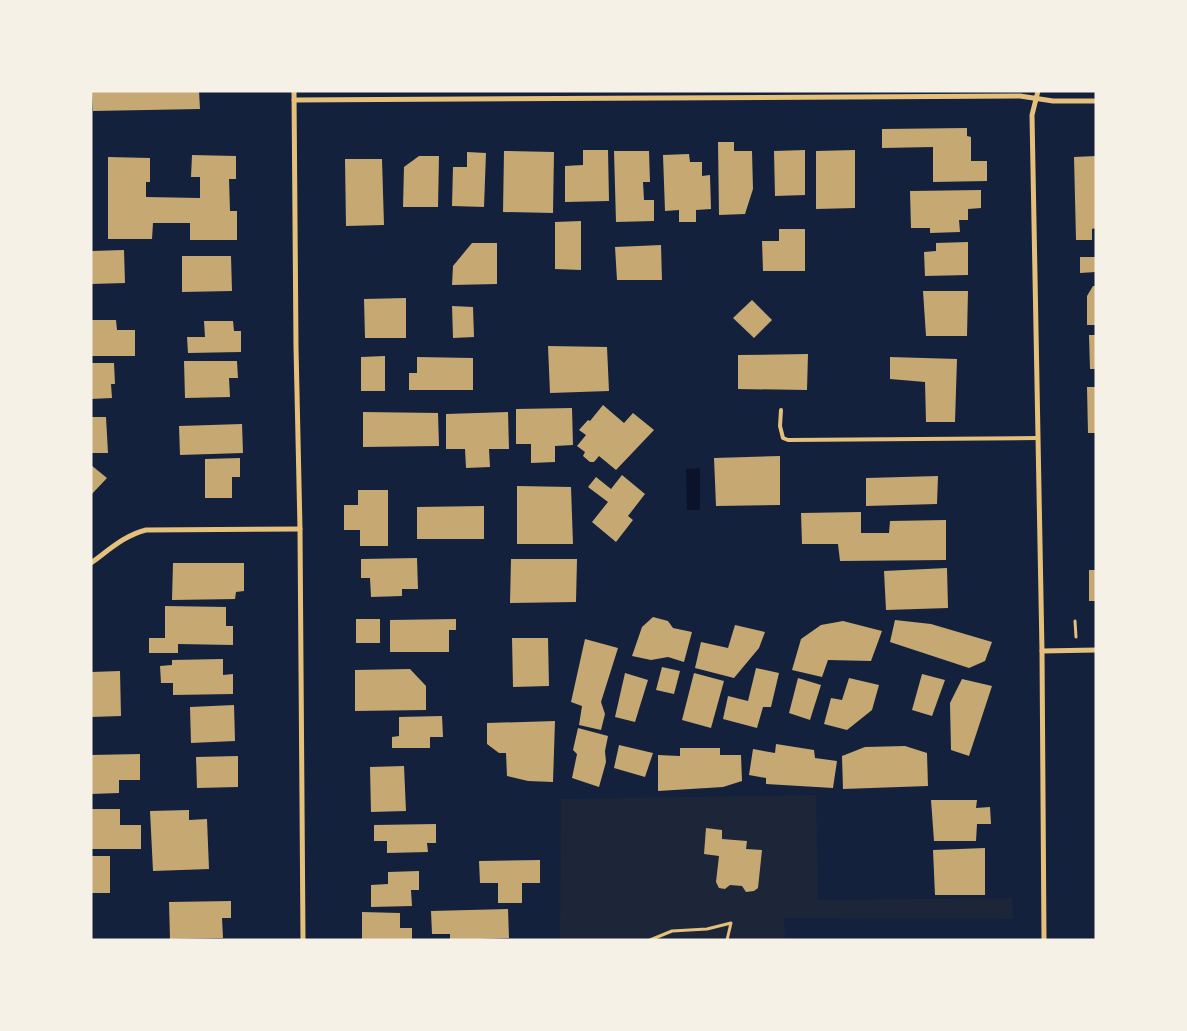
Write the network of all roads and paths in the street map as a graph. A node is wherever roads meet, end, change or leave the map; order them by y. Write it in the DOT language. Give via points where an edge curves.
graph roads {
  1 [pos="294,91"];
  2 [pos="1038,91"];
  3 [pos="1036,98"];
  4 [pos="294,100"];
  5 [pos="1096,101"];
  6 [pos="781,410"];
  7 [pos="1038,438"];
  8 [pos="300,529"];
  9 [pos="91,563"];
  10 [pos="1075,621"];
  11 [pos="1076,637"];
  12 [pos="1096,650"];
  13 [pos="1042,651"];
  14 [pos="303,940"];
  15 [pos="650,940"];
  16 [pos="727,940"];
  17 [pos="1044,940"];
  1 -- 4 [label="street"];
  2 -- 3 [label="street"];
  3 -- 4 [label="street"];
  3 -- 5 [label="street"];
  3 -- 7 [label="street" via="1032,115"];
  4 -- 8 [label="street"];
  6 -- 7 [label="lane" via="780,426 783,438 788,440"];
  7 -- 13 [label="street"];
  8 -- 9 [label="street" via="146,530 126,538"];
  8 -- 14 [label="street"];
  10 -- 11 [label="path"];
  12 -- 13 [label="street"];
  13 -- 17 [label="street"];
  15 -- 16 [label="path" via="672,931 707,929 731,923"];
}
